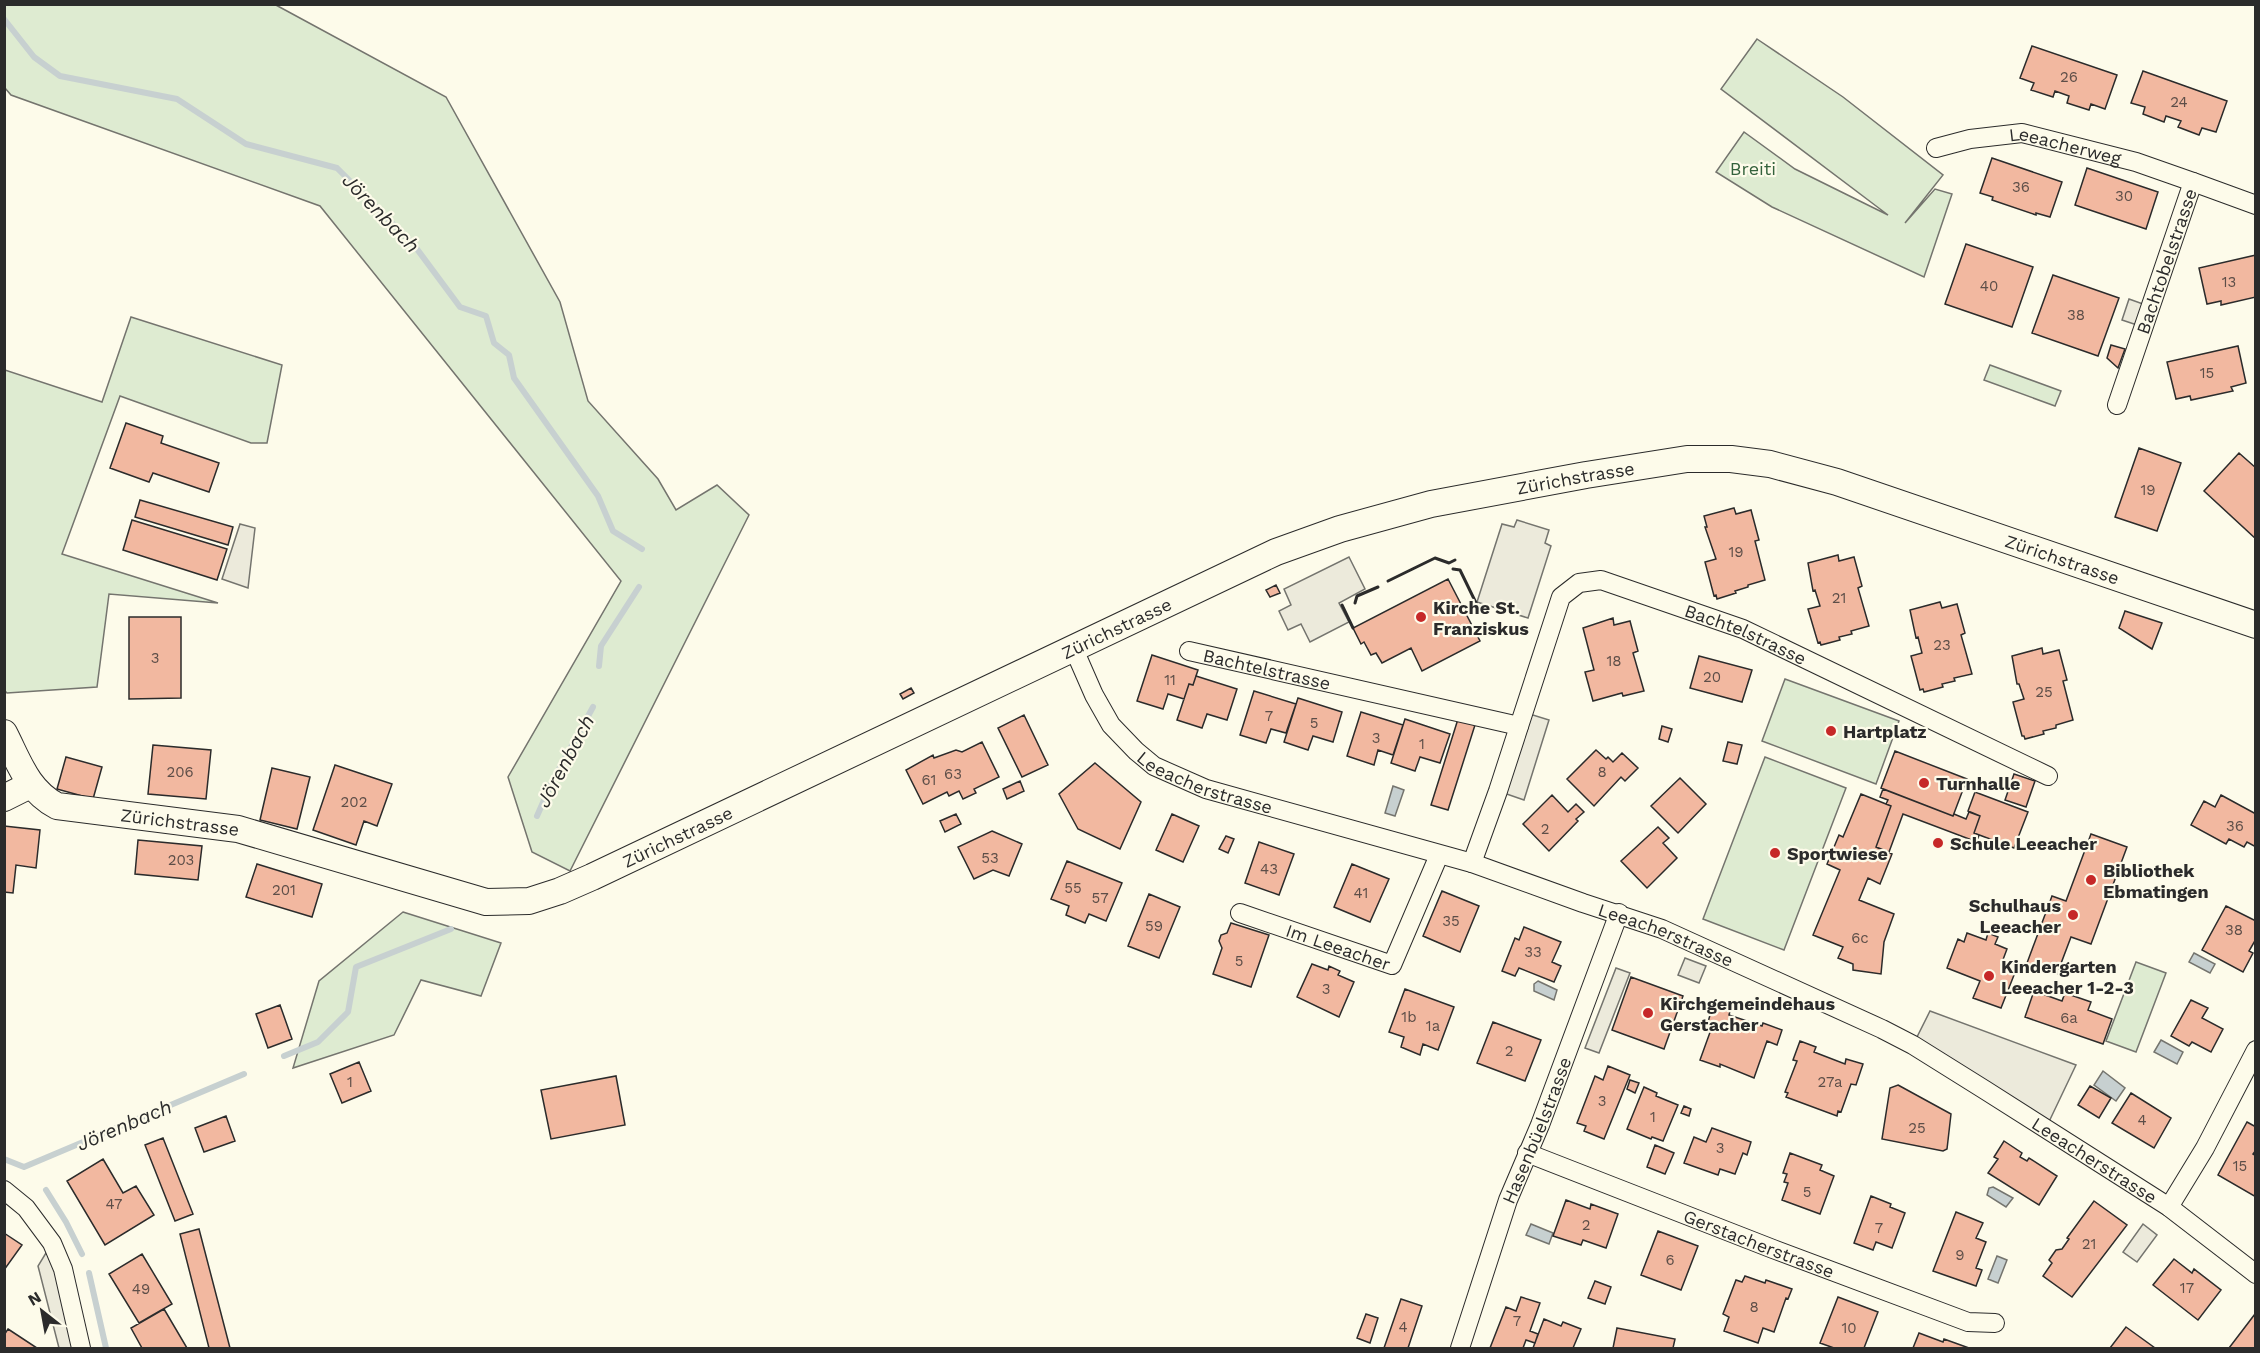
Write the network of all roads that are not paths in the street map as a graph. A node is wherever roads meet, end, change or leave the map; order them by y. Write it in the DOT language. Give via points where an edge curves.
graph roads {
  1 [pos="1936,148"];
  2 [pos="2193,182"];
  3 [pos="2256,205"];
  4 [pos="2117,405"];
  5 [pos="2256,625"];
  6 [pos="1073,647"];
  7 [pos="1189,651"];
  8 [pos="1519,726"];
  9 [pos="4,733"];
  10 [pos="2048,776"];
  11 [pos="30,785"];
  12 [pos="4,798"];
  13 [pos="1439,855"];
  14 [pos="1472,863"];
  15 [pos="1240,913"];
  16 [pos="1619,913"];
  17 [pos="2256,1050"];
  18 [pos="1527,1153"];
  19 [pos="4,1190"];
  20 [pos="2169,1207"];
  21 [pos="2256,1274"];
  22 [pos="1995,1323"];
  23 [pos="81,1348"];
  24 [pos="1460,1348"];
  1 -- 2 [label="street, Leeacherweg" via="2022,133 2136,162"];
  2 -- 3 [label="street, Bachtobelstrasse"];
  2 -- 4 [label="street, Bachtobelstrasse"];
  5 -- 6 [label="main road, Zürichstrasse" via="1837,482 1770,464 1687,459 1431,504 1340,529 1276,552"];
  6 -- 11 [label="main road, Zürichstrasse" via="592,877 528,901 486,902 238,829 57,806"];
  6 -- 13 [label="street, Leeacherstrasse" via="1111,725 1154,766 1206,789"];
  7 -- 8 [label="street, Bachtelstrasse"];
  8 -- 10 [label="street, Bachtelstrasse" via="1561,597 1580,583 1600,580 1743,629"];
  8 -- 14 [label="street, Bachtelstrasse"];
  9 -- 11 [label="main road"];
  11 -- 12 [label="main road"];
  13 -- 14 [label="street, Leeacherstrasse"];
  13 -- 15 [label="street, Im Leeacher" via="1392,965"];
  14 -- 16 [label="street, Leeacherstrasse"];
  16 -- 18 [label="street, Hasenbüelstrasse"];
  16 -- 20 [label="street, Leeacherstrasse" via="1673,933 1913,1045"];
  17 -- 20 [label="street"];
  18 -- 22 [label="street, Gerstacherstrasse" via="1968,1322"];
  18 -- 24 [label="street, Hasenbüelstrasse"];
  19 -- 23 [label="street" via="26,1208 52,1243 63,1269"];
  20 -- 21 [label="street, Leeacherstrasse"];
}
